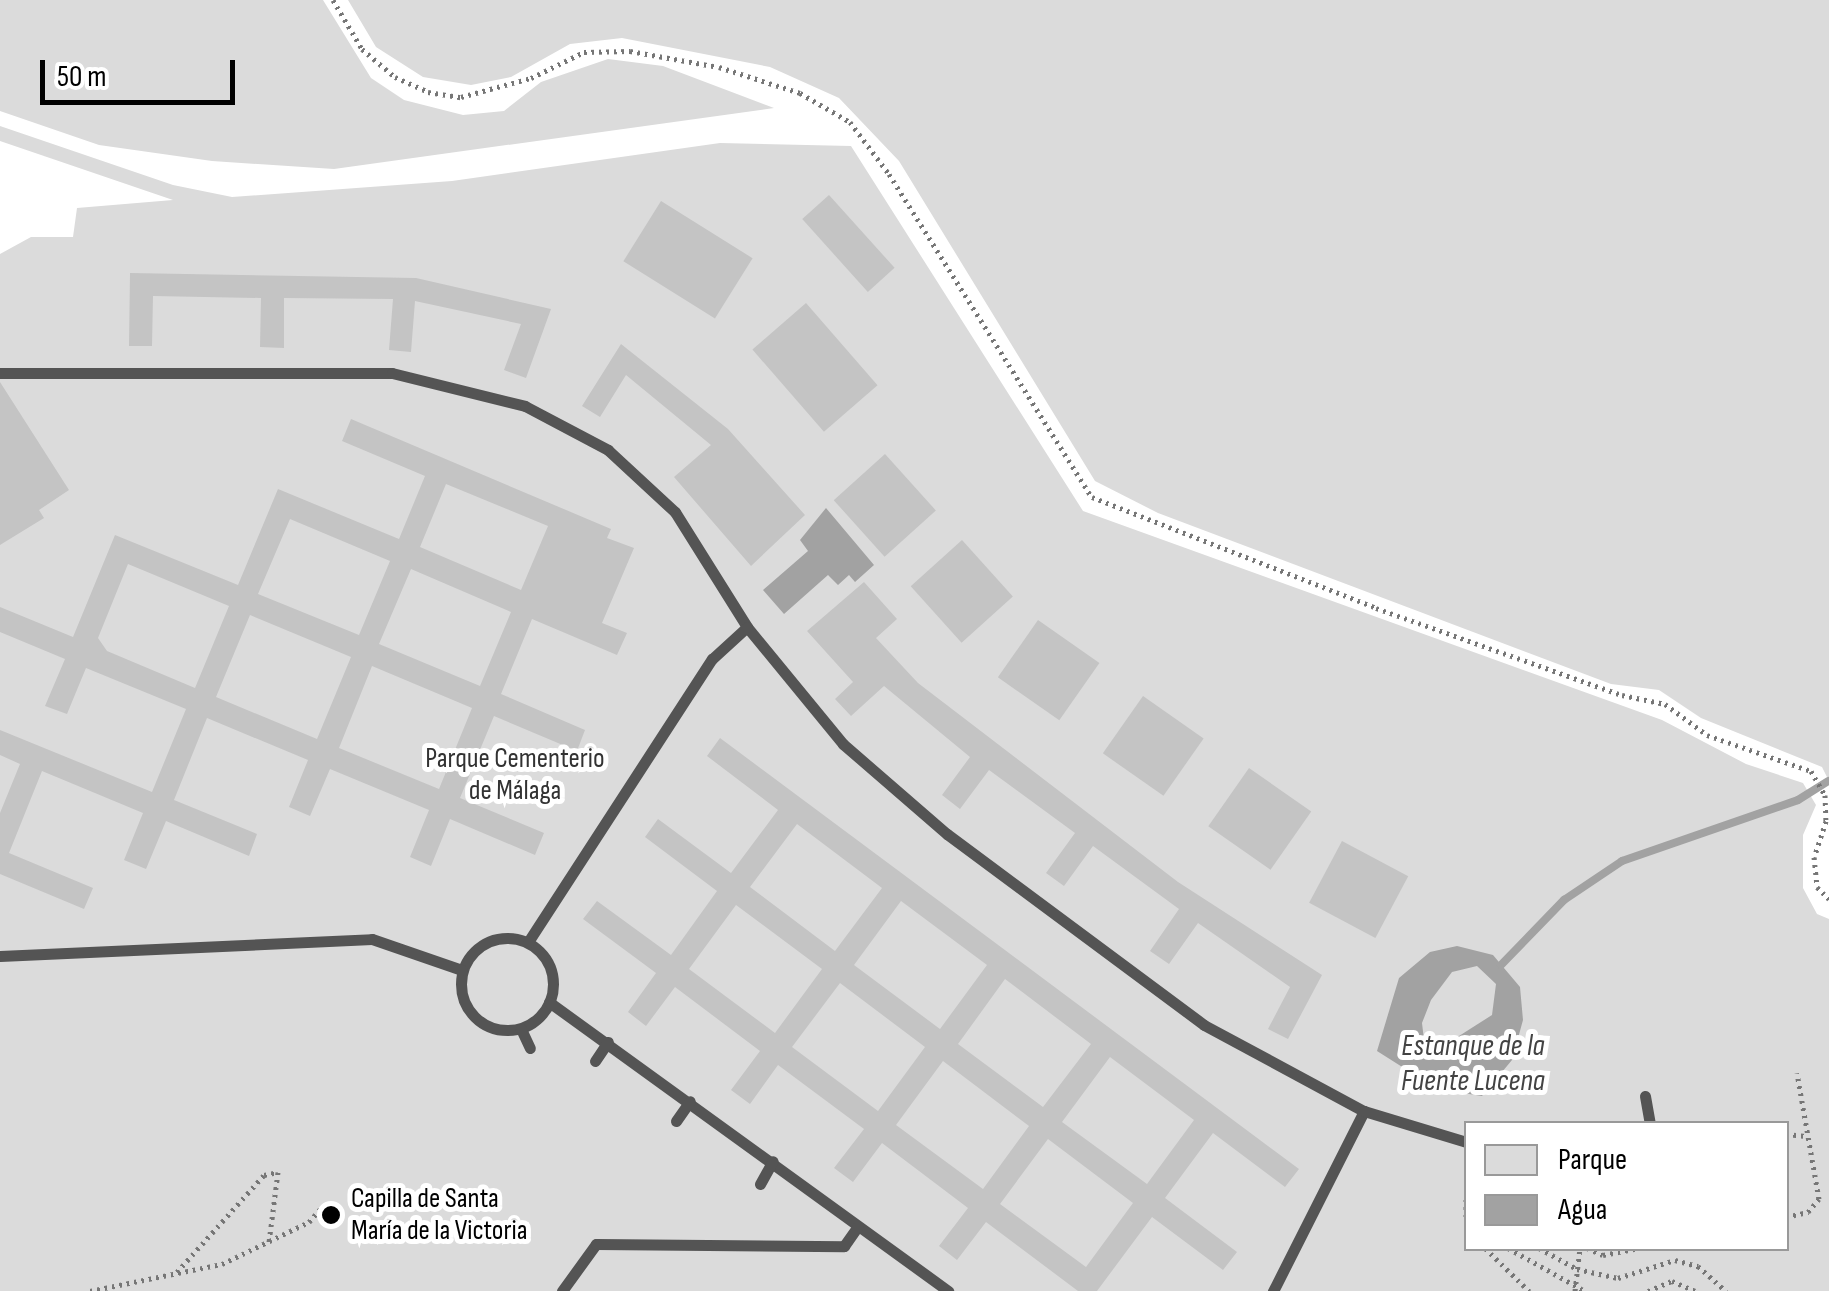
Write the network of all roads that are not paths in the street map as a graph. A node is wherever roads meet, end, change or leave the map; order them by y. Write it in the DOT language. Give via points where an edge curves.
graph roads {
  1 [pos="0,372"];
  2 [pos="747,628"];
  3 [pos="528,942"];
  4 [pos="0,956"];
  5 [pos="462,970"];
  6 [pos="549,1002"];
  7 [pos="520,1028"];
  8 [pos="608,1042"];
  9 [pos="530,1048"];
  10 [pos="595,1061"];
  11 [pos="1645,1096"];
  12 [pos="690,1101"];
  13 [pos="1364,1110"];
  14 [pos="676,1120"];
  15 [pos="1649,1121"];
  16 [pos="1464,1141"];
  17 [pos="772,1161"];
  18 [pos="760,1184"];
  19 [pos="858,1226"];
  20 [pos="562,1291"];
  21 [pos="948,1291"];
  22 [pos="1273,1291"];
  1 -- 2 [label="lane" via="392,373 525,406 608,450 675,512"];
  2 -- 3 [label="lane" via="712,659"];
  2 -- 13 [label="lane" via="843,744 947,834 1204,1025"];
  3 -- 5 [label="lane" via="489,940"];
  3 -- 6 [label="lane" via="551,968"];
  4 -- 5 [label="lane" via="372,940"];
  5 -- 7 [label="lane" via="460,990 481,1023"];
  6 -- 7 [label="lane"];
  6 -- 8 [label="lane"];
  7 -- 9 [label="lane"];
  8 -- 10 [label="lane"];
  8 -- 12 [label="lane"];
  11 -- 15 [label="lane"];
  12 -- 14 [label="lane"];
  12 -- 17 [label="lane"];
  13 -- 16 [label="lane"];
  13 -- 22 [label="lane"];
  17 -- 18 [label="lane"];
  17 -- 19 [label="lane"];
  19 -- 20 [label="lane" via="844,1246 596,1244"];
  19 -- 21 [label="lane"];
}
